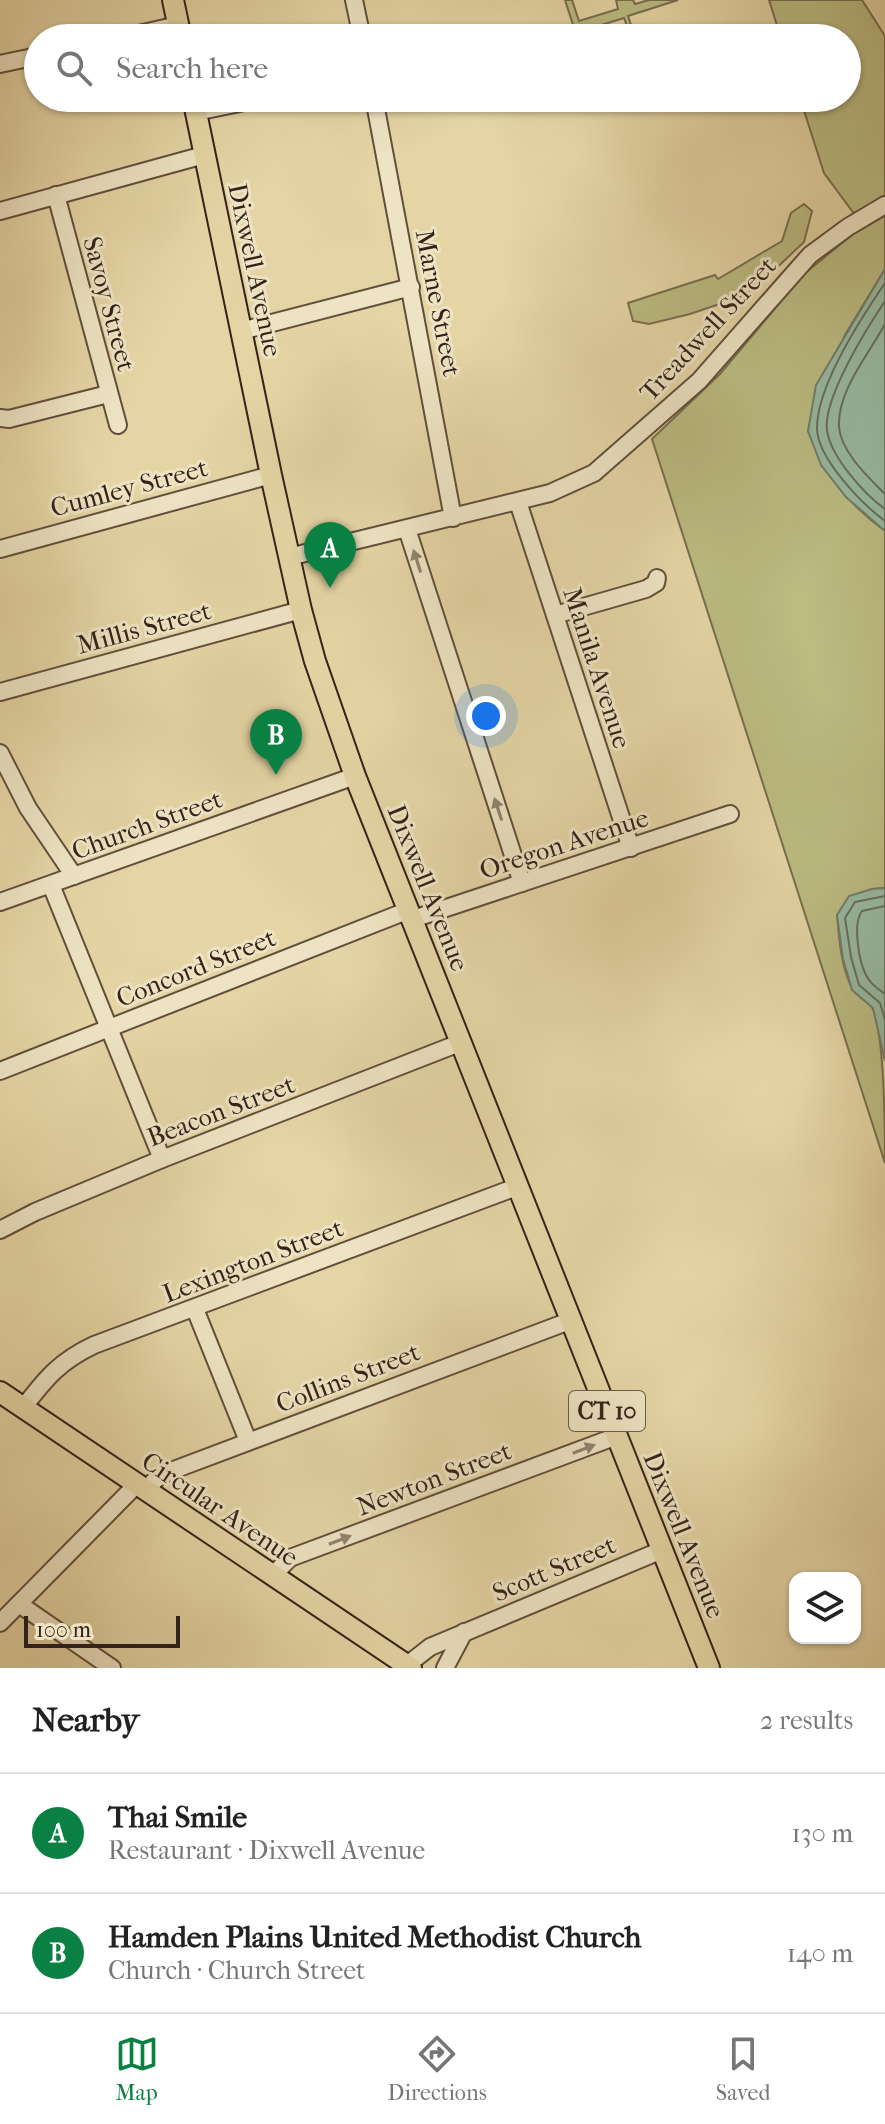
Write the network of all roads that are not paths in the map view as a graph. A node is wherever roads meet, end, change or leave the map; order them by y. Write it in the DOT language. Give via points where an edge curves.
graph roads {
  1 [pos="173,0"];
  2 [pos="354,0"];
  3 [pos="178,24"];
  4 [pos="359,24"];
  5 [pos="24,59"];
  6 [pos="0,64"];
  7 [pos="196,112"];
  8 [pos="377,112"];
  9 [pos="204,155"];
  10 [pos="56,195"];
  11 [pos="885,205"];
  12 [pos="0,211"];
  13 [pos="411,287"];
  14 [pos="241,331"];
  15 [pos="108,394"];
  16 [pos="0,418"];
  17 [pos="118,425"];
  18 [pos="271,475"];
  19 [pos="518,502"];
  20 [pos="453,518"];
  21 [pos="407,529"];
  22 [pos="0,549"];
  23 [pos="289,557"];
  24 [pos="657,578"];
  25 [pos="301,610"];
  26 [pos="555,615"];
  27 [pos="0,692"];
  28 [pos="0,753"];
  29 [pos="355,776"];
  30 [pos="730,814"];
  31 [pos="631,848"];
  32 [pos="74,876"];
  33 [pos="522,883"];
  34 [pos="51,885"];
  35 [pos="0,902"];
  36 [pos="411,914"];
  37 [pos="109,1028"];
  38 [pos="462,1042"];
  39 [pos="0,1071"];
  40 [pos="162,1159"];
  41 [pos="519,1186"];
  42 [pos="0,1230"];
  43 [pos="195,1309"];
  44 [pos="572,1320"];
  45 [pos="0,1392"];
  46 [pos="23,1408"];
  47 [pos="617,1436"];
  48 [pos="248,1441"];
  49 [pos="142,1487"];
  50 [pos="662,1550"];
  51 [pos="273,1575"];
  52 [pos="19,1604"];
  53 [pos="0,1623"];
  54 [pos="464,1632"];
  55 [pos="409,1667"];
  56 [pos="112,1668"];
  57 [pos="445,1668"];
  58 [pos="709,1668"];
  1 -- 3 [label="main road"];
  2 -- 4 [label="street"];
  5 -- 6 [label="street"];
  7 -- 9 [label="main road, Dixwell Avenue / CT 10"];
  8 -- 13 [label="street, Marne Street"];
  9 -- 10 [label="street"];
  9 -- 14 [label="main road, Dixwell Avenue / CT 10"];
  10 -- 12 [label="street"];
  10 -- 15 [label="street, Savoy Street"];
  11 -- 19 [label="street, Treadwell Street" via="810,255 712,368 594,473"];
  13 -- 14 [label="street"];
  13 -- 20 [label="street, Marne Street"];
  14 -- 18 [label="main road, Dixwell Avenue / CT 10"];
  15 -- 16 [label="street"];
  15 -- 17 [label="street, Savoy Street"];
  18 -- 22 [label="street, Cumley Street"];
  18 -- 23 [label="main road, Dixwell Avenue / CT 10"];
  19 -- 20 [label="street, Treadwell Street"];
  19 -- 26 [label="street, Manila Avenue"];
  20 -- 21 [label="street, Treadwell Street"];
  21 -- 23 [label="street, Treadwell Street"];
  33 -- 21 [label="street, one-way"];
  23 -- 25 [label="main road, Dixwell Avenue / CT 10"];
  24 -- 26 [label="street" via="646,589"];
  25 -- 27 [label="street, Millis Street"];
  25 -- 29 [label="main road, Dixwell Avenue / CT 10"];
  26 -- 31 [label="street, Manila Avenue"];
  28 -- 32 [label="street" via="28,808"];
  29 -- 32 [label="street, Church Street"];
  29 -- 36 [label="main road, Dixwell Avenue / CT 10"];
  30 -- 31 [label="street, Oregon Avenue"];
  31 -- 33 [label="street, Oregon Avenue"];
  32 -- 34 [label="street, Church Street"];
  33 -- 36 [label="street, Oregon Avenue"];
  34 -- 35 [label="street, Church Street"];
  34 -- 37 [label="street"];
  36 -- 37 [label="street, Concord Street"];
  36 -- 38 [label="main road, Dixwell Avenue / CT 10"];
  37 -- 39 [label="street, Concord Street"];
  37 -- 40 [label="street"];
  38 -- 40 [label="street, Beacon Street"];
  38 -- 41 [label="main road, Dixwell Avenue / CT 10"];
  40 -- 42 [label="street, Beacon Street"];
  41 -- 43 [label="street, Lexington Street"];
  41 -- 44 [label="main road, Dixwell Avenue / CT 10"];
  43 -- 46 [label="street, Lexington Street" via="69,1357"];
  43 -- 48 [label="street"];
  44 -- 47 [label="main road, Dixwell Avenue / CT 10"];
  44 -- 48 [label="street, Collins Street"];
  45 -- 46 [label="main road, Circular Avenue"];
  46 -- 49 [label="main road, Circular Avenue"];
  47 -- 50 [label="main road, Dixwell Avenue / CT 10"];
  51 -- 47 [label="street, Newton Street, one-way" via="290,1558"];
  48 -- 49 [label="street, Collins Street"];
  49 -- 51 [label="main road, Circular Avenue"];
  49 -- 52 [label="street, Collins Street"];
  50 -- 54 [label="street, Scott Street"];
  50 -- 58 [label="main road, Dixwell Avenue / CT 10"];
  51 -- 55 [label="main road, Circular Avenue"];
  52 -- 53 [label="street, Collins Street"];
  52 -- 56 [label="street"];
  54 -- 55 [label="street, Scott Street" via="430,1647"];
  54 -- 57 [label="street"];
}
